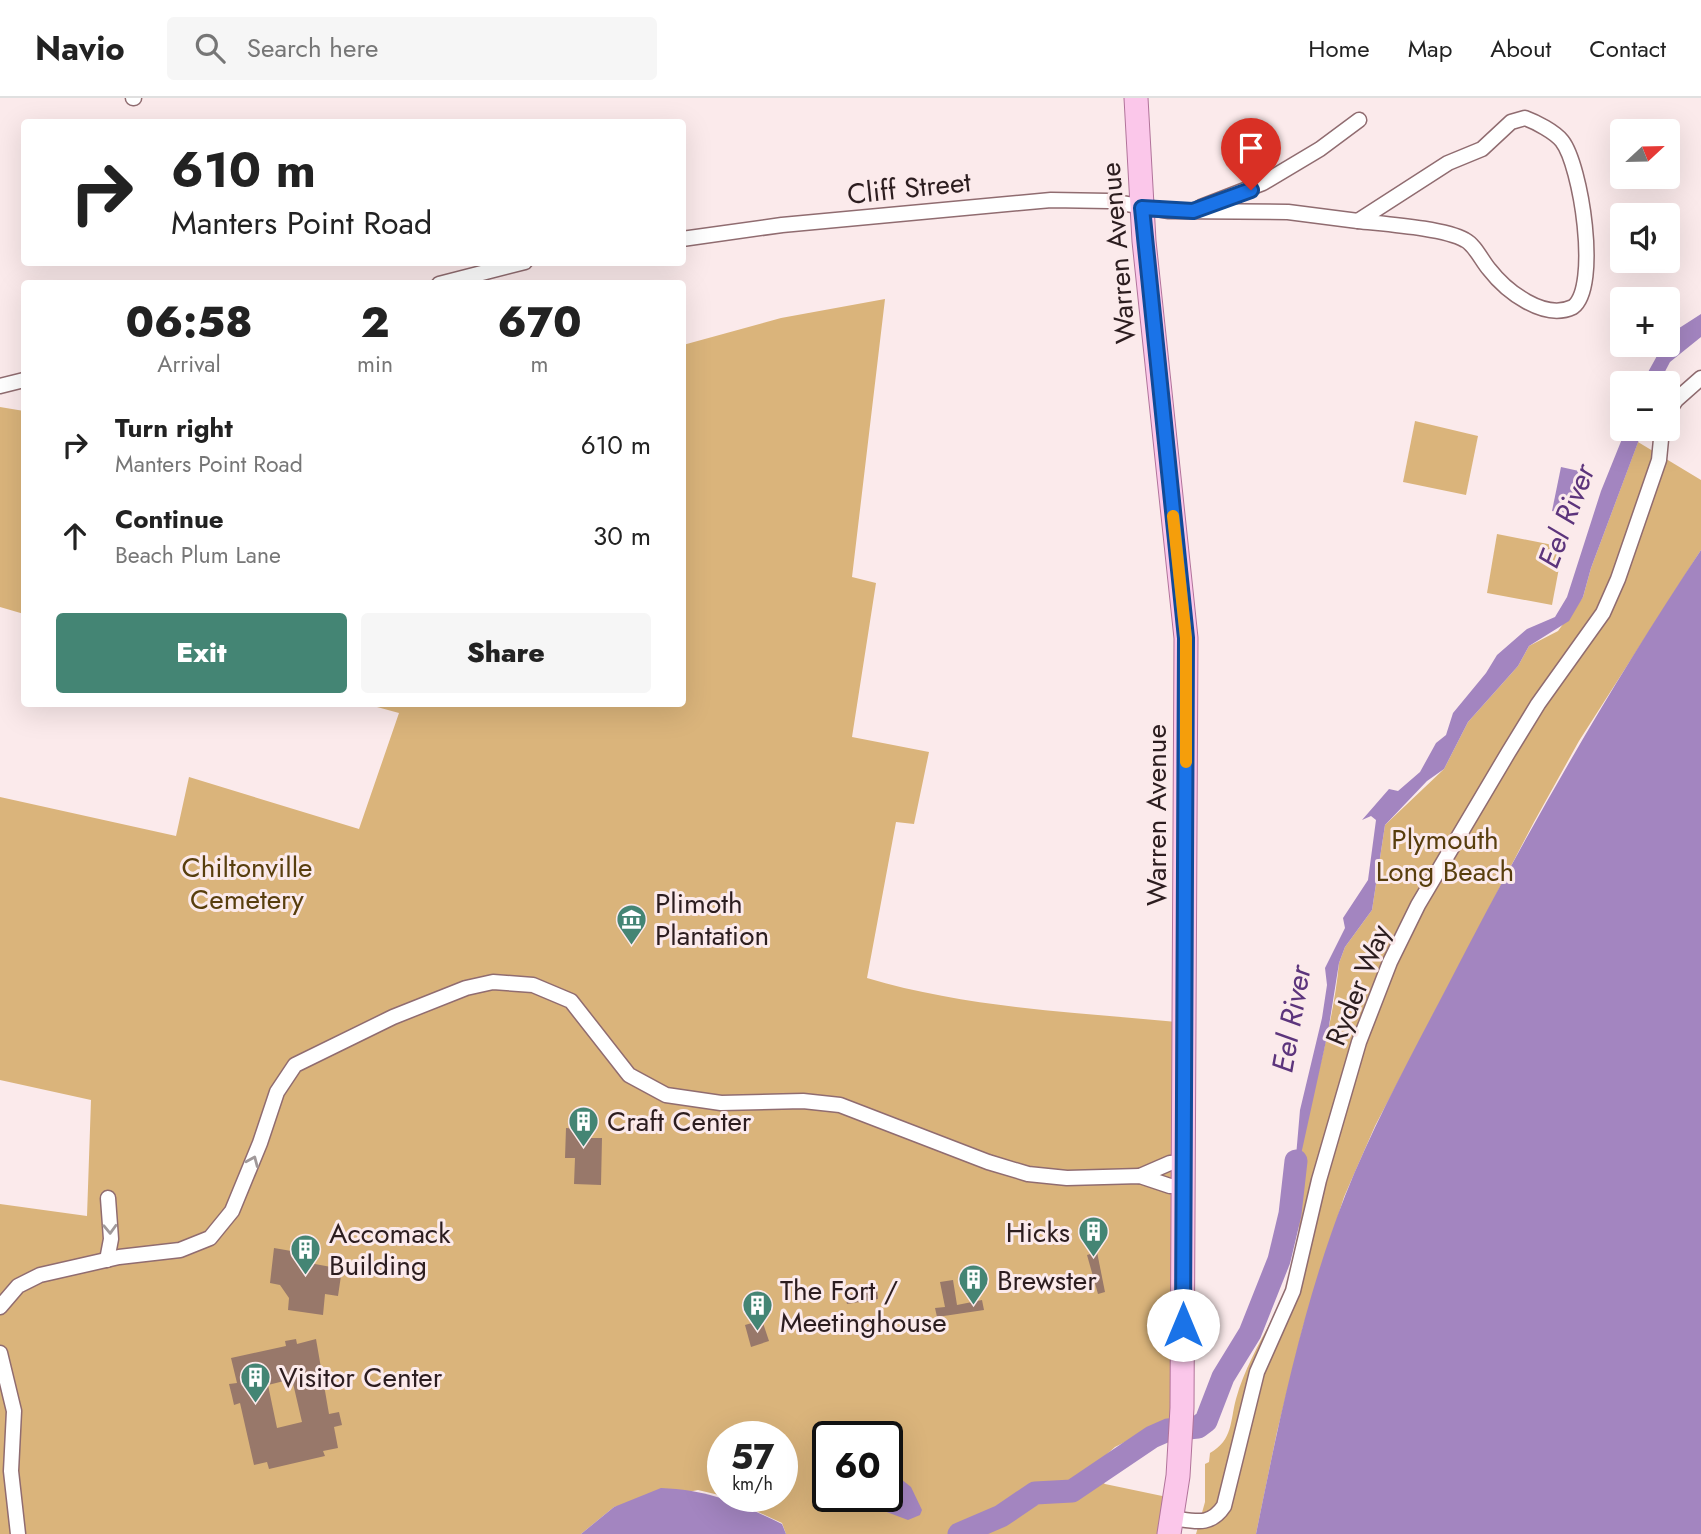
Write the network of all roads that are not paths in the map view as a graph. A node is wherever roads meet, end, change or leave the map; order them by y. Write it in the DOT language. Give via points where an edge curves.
graph roads {
  1 [pos="1136,98"];
  2 [pos="1359,120"];
  3 [pos="1142,208"];
  4 [pos="1193,211"];
  5 [pos="1358,221"];
  6 [pos="686,238"];
  7 [pos="509,266"];
  8 [pos="455,280"];
  9 [pos="1701,378"];
  10 [pos="21,381"];
  11 [pos="0,386"];
  12 [pos="1680,396"];
  13 [pos="1661,441"];
  14 [pos="1185,1162"];
  15 [pos="1140,1176"];
  16 [pos="1185,1186"];
  17 [pos="108,1198"];
  18 [pos="107,1260"];
  19 [pos="0,1307"];
  20 [pos="0,1353"];
  21 [pos="6,1441"];
  22 [pos="1170,1526"];
  23 [pos="18,1534"];
  1 -- 3 [label="main road, Warren Avenue"];
  2 -- 4 [label="street" via="1263,183"];
  3 -- 4 [label="street, Cliff Street"];
  3 -- 6 [label="street, Cliff Street" via="1109,201 1020,201"];
  3 -- 14 [label="main road, Warren Avenue" via="1186,638"];
  4 -- 5 [label="street, Cliff Street" via="1288,212"];
  5 -- 5 [label="street, Cliff Street" via="1448,163 1482,149 1511,122 1525,118 1557,136 1573,164 1587,247 1584,292 1578,303 1567,309 1540,307 1497,279 1466,240"];
  7 -- 8 [label="street"];
  9 -- 12 [label="street"];
  10 -- 11 [label="street"];
  13 -- 22 [label="street, Ryder Way" via="1659,460 1603,613 1508,753 1418,905 1390,962 1355,1054 1293,1291 1257,1372 1224,1506 1204,1523"];
  14 -- 15 [label="street" via="1170,1163"];
  14 -- 16 [label="main road, Warren Avenue"];
  15 -- 16 [label="street"];
  18 -- 15 [label="street, one-way" via="199,1245 215,1235 232,1211 276,1092 304,1059 466,988 493,982 533,985 571,1001 629,1075 666,1095 721,1103 840,1105 1028,1174"];
  16 -- 22 [label="main road, Warren Avenue" via="1181,1444"];
  17 -- 18 [label="street, one-way" via="111,1238"];
  18 -- 19 [label="street" via="30,1279 13,1290"];
  20 -- 21 [label="street" via="14,1411"];
  21 -- 23 [label="street"];
}
